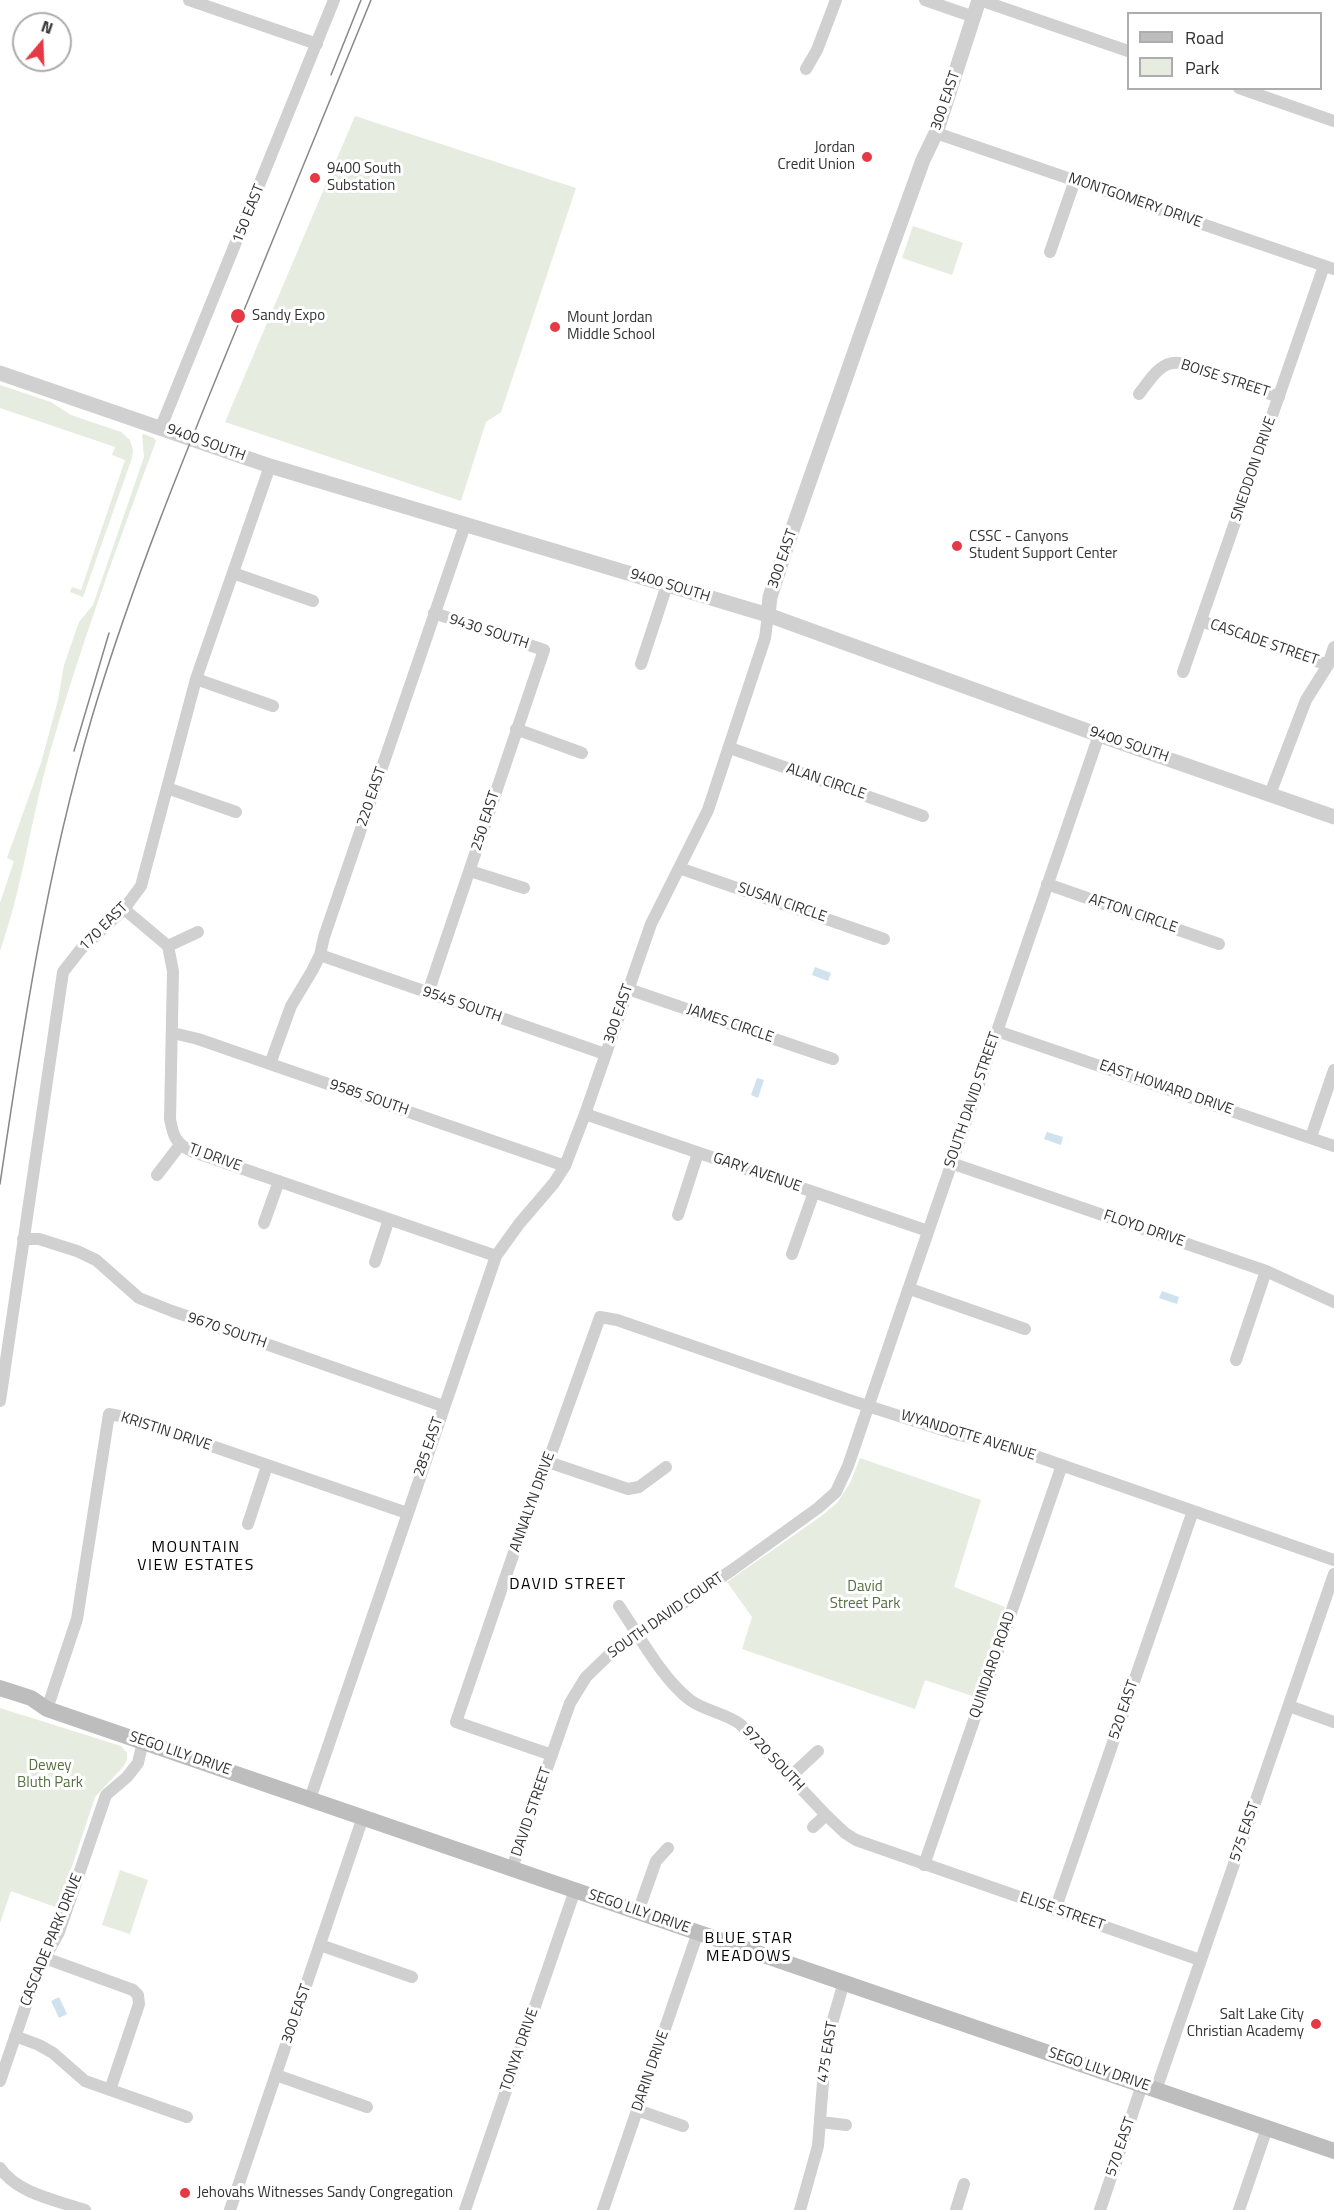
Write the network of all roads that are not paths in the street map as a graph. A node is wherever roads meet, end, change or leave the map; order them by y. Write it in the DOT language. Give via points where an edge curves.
graph roads {
  1 [pos="189,0"];
  2 [pos="334,0"];
  3 [pos="836,0"];
  4 [pos="925,0"];
  5 [pos="980,0"];
  6 [pos="974,17"];
  7 [pos="317,44"];
  8 [pos="1127,51"];
  9 [pos="806,69"];
  10 [pos="1245,90"];
  11 [pos="1334,121"];
  12 [pos="936,132"];
  13 [pos="1075,180"];
  14 [pos="1050,252"];
  15 [pos="1329,267"];
  16 [pos="0,373"];
  17 [pos="1139,394"];
  18 [pos="1279,397"];
  19 [pos="161,427"];
  20 [pos="270,466"];
  21 [pos="465,525"];
  22 [pos="233,573"];
  23 [pos="667,585"];
  24 [pos="313,601"];
  25 [pos="434,613"];
  26 [pos="768,615"];
  27 [pos="1201,621"];
  28 [pos="1334,647"];
  29 [pos="544,650"];
  30 [pos="642,664"];
  31 [pos="1328,664"];
  32 [pos="1183,672"];
  33 [pos="196,680"];
  34 [pos="273,706"];
  35 [pos="516,729"];
  36 [pos="1099,735"];
  37 [pos="729,748"];
  38 [pos="582,753"];
  39 [pos="167,788"];
  40 [pos="1270,795"];
  41 [pos="236,812"];
  42 [pos="922,816"];
  43 [pos="1334,817"];
  44 [pos="679,868"];
  45 [pos="470,871"];
  46 [pos="1047,884"];
  47 [pos="524,888"];
  48 [pos="124,909"];
  49 [pos="198,932"];
  50 [pos="884,939"];
  51 [pos="1219,944"];
  52 [pos="168,946"];
  53 [pos="320,955"];
  54 [pos="628,989"];
  55 [pos="428,993"];
  56 [pos="997,1031"];
  57 [pos="173,1033"];
  58 [pos="605,1054"];
  59 [pos="833,1059"];
  60 [pos="270,1064"];
  61 [pos="1334,1070"];
  62 [pos="585,1114"];
  63 [pos="1311,1137"];
  64 [pos="180,1145"];
  65 [pos="1334,1146"];
  66 [pos="698,1153"];
  67 [pos="951,1163"];
  68 [pos="565,1166"];
  69 [pos="157,1175"];
  70 [pos="279,1181"];
  71 [pos="814,1192"];
  72 [pos="678,1215"];
  73 [pos="389,1219"];
  74 [pos="264,1223"];
  75 [pos="928,1231"];
  76 [pos="23,1239"];
  77 [pos="792,1254"];
  78 [pos="496,1256"];
  79 [pos="375,1262"];
  80 [pos="1266,1270"];
  81 [pos="910,1289"];
  82 [pos="1334,1302"];
  83 [pos="600,1317"];
  84 [pos="1025,1329"];
  85 [pos="1236,1360"];
  86 [pos="0,1401"];
  87 [pos="869,1405"];
  88 [pos="443,1406"];
  89 [pos="548,1462"];
  90 [pos="1062,1465"];
  91 [pos="267,1466"];
  92 [pos="848,1466"];
  93 [pos="666,1467"];
  94 [pos="1193,1511"];
  95 [pos="407,1513"];
  96 [pos="248,1524"];
  97 [pos="1334,1560"];
  98 [pos="1334,1574"];
  99 [pos="619,1606"];
  100 [pos="639,1634"];
  101 [pos="0,1688"];
  102 [pos="0,1699"];
  103 [pos="1290,1706"];
  104 [pos="47,1708"];
  105 [pos="1334,1722"];
  106 [pos="143,1741"];
  107 [pos="818,1751"];
  108 [pos="552,1755"];
  109 [pos="789,1777"];
  110 [pos="310,1799"];
  111 [pos="826,1815"];
  112 [pos="363,1817"];
  113 [pos="813,1827"];
  114 [pos="668,1848"];
  115 [pos="924,1865"];
  116 [pos="512,1869"];
  117 [pos="575,1890"];
  118 [pos="1055,1910"];
  119 [pos="638,1912"];
  120 [pos="698,1932"];
  121 [pos="320,1945"];
  122 [pos="45,1958"];
  123 [pos="1200,1960"];
  124 [pos="412,1977"];
  125 [pos="844,1982"];
  126 [pos="15,2036"];
  127 [pos="276,2075"];
  128 [pos="0,2081"];
  129 [pos="1149,2087"];
  130 [pos="110,2091"];
  131 [pos="367,2107"];
  132 [pos="637,2110"];
  133 [pos="187,2117"];
  134 [pos="821,2122"];
  135 [pos="846,2125"];
  136 [pos="683,2126"];
  137 [pos="1267,2128"];
  138 [pos="1334,2151"];
  139 [pos="0,2168"];
  140 [pos="964,2184"];
  141 [pos="233,2209"];
  142 [pos="85,2210"];
  143 [pos="465,2210"];
  144 [pos="603,2210"];
  145 [pos="800,2210"];
  146 [pos="956,2210"];
  147 [pos="1100,2210"];
  148 [pos="1239,2210"];
  1 -- 7 [label="street"];
  2 -- 7 [label="street, 150 EAST"];
  3 -- 9 [label="street"];
  4 -- 6 [label="street"];
  5 -- 6 [label="street, 300 EAST"];
  5 -- 8 [label="street"];
  6 -- 12 [label="street, 300 EAST"];
  7 -- 19 [label="street, 150 EAST"];
  10 -- 11 [label="street"];
  12 -- 13 [label="street, MONTGOMERY DRIVE"];
  12 -- 26 [label="street, 300 EAST" via="787,545"];
  13 -- 14 [label="street"];
  13 -- 15 [label="street, MONTGOMERY DRIVE"];
  15 -- 18 [label="street, SNEDDON DRIVE"];
  16 -- 19 [label="street, 9400 SOUTH"];
  17 -- 18 [label="street, BOISE STREET" via="1163,365 1171,362"];
  18 -- 27 [label="street, SNEDDON DRIVE"];
  19 -- 20 [label="street, 9400 SOUTH"];
  20 -- 21 [label="street, 9400 SOUTH"];
  20 -- 22 [label="street, 170 EAST"];
  21 -- 23 [label="street, 9400 SOUTH"];
  21 -- 25 [label="street, 220 EAST"];
  22 -- 24 [label="street"];
  22 -- 33 [label="street, 170 EAST"];
  23 -- 26 [label="street, 9400 SOUTH"];
  23 -- 30 [label="street"];
  25 -- 29 [label="street, 9430 SOUTH"];
  25 -- 53 [label="street, 220 EAST"];
  26 -- 36 [label="street, 9400 SOUTH"];
  26 -- 37 [label="street, 300 EAST" via="765,638"];
  27 -- 31 [label="street, CASCADE STREET"];
  27 -- 32 [label="street, SNEDDON DRIVE"];
  28 -- 31 [label="street"];
  29 -- 35 [label="street, 250 EAST"];
  31 -- 40 [label="street" via="1306,700"];
  33 -- 34 [label="street"];
  33 -- 39 [label="street, 170 EAST"];
  35 -- 38 [label="street"];
  35 -- 45 [label="street, 250 EAST"];
  36 -- 40 [label="street, 9400 SOUTH"];
  36 -- 46 [label="street, SOUTH DAVID STREET"];
  37 -- 42 [label="street, ALAN CIRCLE"];
  37 -- 44 [label="street, 300 EAST" via="708,810"];
  39 -- 41 [label="street"];
  39 -- 48 [label="street, 170 EAST" via="141,886"];
  40 -- 43 [label="street, 9400 SOUTH"];
  44 -- 50 [label="street, SUSAN CIRCLE"];
  44 -- 54 [label="street, 300 EAST" via="651,924"];
  45 -- 47 [label="street"];
  45 -- 55 [label="street, 250 EAST"];
  46 -- 51 [label="street, AFTON CIRCLE"];
  46 -- 56 [label="street, SOUTH DAVID STREET"];
  48 -- 52 [label="street"];
  48 -- 76 [label="street, 170 EAST" via="81,949 63,972"];
  49 -- 52 [label="street"];
  52 -- 57 [label="street, TJ DRIVE" via="173,971"];
  53 -- 55 [label="street, 9545 SOUTH"];
  53 -- 60 [label="street, 220 EAST" via="291,1006"];
  54 -- 58 [label="street, 300 EAST"];
  54 -- 59 [label="street, JAMES CIRCLE"];
  55 -- 58 [label="street, 9545 SOUTH"];
  56 -- 63 [label="street, EAST HOWARD DRIVE"];
  56 -- 67 [label="street, SOUTH DAVID STREET"];
  57 -- 60 [label="street, 9585 SOUTH"];
  57 -- 64 [label="street, TJ DRIVE" via="170,1119 173,1136"];
  58 -- 62 [label="street, 300 EAST"];
  60 -- 68 [label="street, 9585 SOUTH"];
  61 -- 63 [label="street"];
  62 -- 66 [label="street, GARY AVENUE"];
  62 -- 68 [label="street, 285 EAST"];
  63 -- 65 [label="street, EAST HOWARD DRIVE"];
  64 -- 69 [label="street"];
  64 -- 70 [label="street, TJ DRIVE"];
  66 -- 71 [label="street, GARY AVENUE"];
  66 -- 72 [label="street"];
  67 -- 75 [label="street, SOUTH DAVID STREET"];
  67 -- 80 [label="street, FLOYD DRIVE"];
  68 -- 78 [label="street, 285 EAST"];
  70 -- 73 [label="street, TJ DRIVE"];
  70 -- 74 [label="street"];
  71 -- 75 [label="street, GARY AVENUE"];
  71 -- 77 [label="street"];
  73 -- 78 [label="street, TJ DRIVE"];
  73 -- 79 [label="street"];
  75 -- 81 [label="street, SOUTH DAVID STREET"];
  76 -- 86 [label="street, 170 EAST"];
  76 -- 88 [label="street, 9670 SOUTH" via="39,1239 96,1260 139,1298"];
  78 -- 88 [label="street, 285 EAST"];
  80 -- 82 [label="street, FLOYD DRIVE"];
  80 -- 85 [label="street"];
  81 -- 84 [label="street"];
  81 -- 87 [label="street, SOUTH DAVID STREET"];
  83 -- 87 [label="street, WYANDOTTE AVENUE"];
  83 -- 89 [label="street, ANNALYN DRIVE"];
  87 -- 90 [label="street, WYANDOTTE AVENUE"];
  87 -- 92 [label="street, SOUTH DAVID STREET"];
  88 -- 95 [label="street, 285 EAST"];
  89 -- 93 [label="street" via="628,1489 639,1487"];
  89 -- 108 [label="street, ANNALYN DRIVE" via="456,1722"];
  90 -- 94 [label="street, WYANDOTTE AVENUE"];
  90 -- 115 [label="street, QUINDARO ROAD"];
  91 -- 95 [label="street, KRISTIN DRIVE"];
  91 -- 96 [label="street"];
  91 -- 104 [label="street, KRISTIN DRIVE" via="109,1414 77,1619"];
  92 -- 100 [label="street, SOUTH DAVID COURT" via="836,1492 818,1508"];
  94 -- 97 [label="street, WYANDOTTE AVENUE"];
  94 -- 118 [label="street, 520 EAST"];
  95 -- 110 [label="street, 285 EAST"];
  98 -- 103 [label="street, 575 EAST"];
  99 -- 100 [label="street, 9720 SOUTH"];
  100 -- 108 [label="street, SOUTH DAVID COURT" via="614,1650 582,1684 570,1703"];
  100 -- 109 [label="street, 9720 SOUTH" via="678,1690 692,1702 740,1724"];
  101 -- 104 [label="main road, SEGO LILY DRIVE"];
  102 -- 104 [label="main road, SEGO LILY DRIVE" via="28,1708"];
  103 -- 105 [label="street"];
  103 -- 123 [label="street, 575 EAST"];
  104 -- 106 [label="main road, SEGO LILY DRIVE"];
  106 -- 110 [label="main road, SEGO LILY DRIVE"];
  106 -- 122 [label="street, CASCADE PARK DRIVE" via="138,1763 106,1796 59,1932"];
  107 -- 109 [label="street"];
  108 -- 116 [label="street, DAVID STREET"];
  109 -- 111 [label="street, 9720 SOUTH"];
  110 -- 112 [label="main road, SEGO LILY DRIVE"];
  111 -- 113 [label="street"];
  111 -- 115 [label="street, 9720 SOUTH" via="856,1840"];
  112 -- 116 [label="main road, SEGO LILY DRIVE"];
  112 -- 121 [label="street, 300 EAST"];
  114 -- 119 [label="street" via="656,1861"];
  115 -- 118 [label="street, ELISE STREET"];
  116 -- 117 [label="main road, SEGO LILY DRIVE"];
  117 -- 119 [label="main road, SEGO LILY DRIVE"];
  117 -- 143 [label="street, TONYA DRIVE"];
  118 -- 123 [label="street, ELISE STREET"];
  119 -- 120 [label="main road, SEGO LILY DRIVE"];
  120 -- 125 [label="main road, SEGO LILY DRIVE"];
  120 -- 132 [label="street, DARIN DRIVE"];
  121 -- 124 [label="street"];
  121 -- 127 [label="street, 300 EAST"];
  122 -- 126 [label="street, CASCADE PARK DRIVE"];
  122 -- 130 [label="street" via="138,1995 139,2004"];
  123 -- 129 [label="street, 575 EAST"];
  125 -- 129 [label="main road, SEGO LILY DRIVE"];
  125 -- 134 [label="street, 475 EAST" via="826,2044"];
  126 -- 128 [label="street, CASCADE PARK DRIVE"];
  126 -- 130 [label="street" via="46,2048 85,2081"];
  127 -- 131 [label="street"];
  127 -- 141 [label="street, 300 EAST"];
  129 -- 137 [label="main road, SEGO LILY DRIVE"];
  129 -- 147 [label="street, 570 EAST"];
  130 -- 133 [label="street"];
  132 -- 136 [label="street"];
  132 -- 144 [label="street, DARIN DRIVE"];
  134 -- 135 [label="street"];
  134 -- 145 [label="street, 475 EAST"];
  137 -- 138 [label="main road, SEGO LILY DRIVE"];
  137 -- 148 [label="street"];
  139 -- 142 [label="street" via="13,2183"];
  140 -- 146 [label="street"];
}
